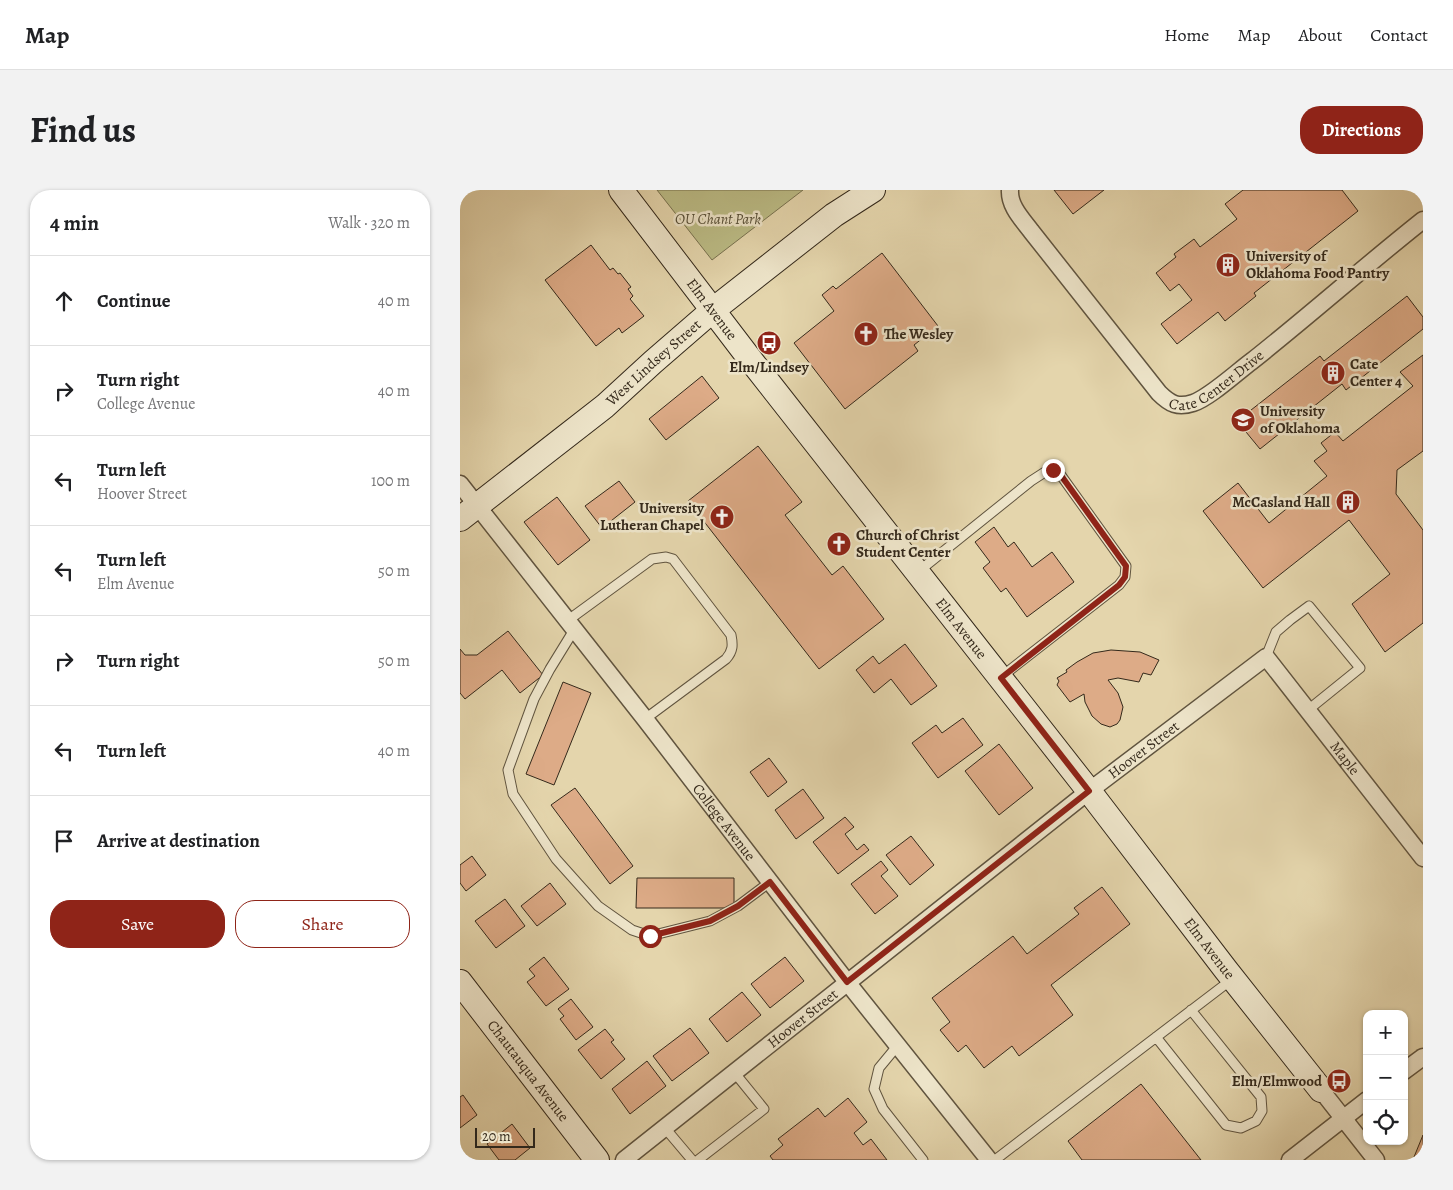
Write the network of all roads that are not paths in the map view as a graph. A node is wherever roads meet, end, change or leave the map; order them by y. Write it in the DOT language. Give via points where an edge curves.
graph roads {
  1 [pos="621,190"];
  2 [pos="873,190"];
  3 [pos="1010,190"];
  4 [pos="1423,220"];
  5 [pos="713,310"];
  6 [pos="460,484"];
  7 [pos="468,512"];
  8 [pos="918,572"];
  9 [pos="571,626"];
  10 [pos="1266,657"];
  11 [pos="1001,678"];
  12 [pos="1308,710"];
  13 [pos="645,719"];
  14 [pos="1089,791"];
  15 [pos="1423,858"];
  16 [pos="770,882"];
  17 [pos="1233,978"];
  18 [pos="460,982"];
  19 [pos="847,982"];
  20 [pos="1191,1010"];
  21 [pos="1156,1037"];
  22 [pos="898,1045"];
  23 [pos="1423,1057"];
  24 [pos="1408,1068"];
  25 [pos="734,1072"];
  26 [pos="1321,1090"];
  27 [pos="1363,1103"];
  28 [pos="1344,1119"];
  29 [pos="665,1128"];
  30 [pos="597,1160"];
  31 [pos="624,1160"];
  32 [pos="692,1160"];
  33 [pos="698,1160"];
  34 [pos="923,1160"];
  35 [pos="989,1160"];
  36 [pos="995,1160"];
  37 [pos="1290,1160"];
  38 [pos="1376,1160"];
  1 -- 5 [label="street, Elm Avenue"];
  2 -- 5 [label="street, West Lindsey Street" via="834,215"];
  3 -- 4 [label="street, Cate Center Drive" via="1012,202 1031,232 1159,393 1168,402 1184,405 1196,402 1216,389"];
  5 -- 7 [label="street, West Lindsey Street" via="605,406"];
  5 -- 8 [label="street, Elm Avenue"];
  6 -- 7 [label="street, College Avenue"];
  7 -- 9 [label="street, College Avenue"];
  8 -- 11 [label="street, Elm Avenue"];
  8 -- 11 [label="lane" via="1031,481 1048,470 1060,474 1126,566 1125,577"];
  9 -- 13 [label="street, College Avenue"];
  9 -- 13 [label="lane" via="652,559 666,556 673,559 731,635 733,644 726,659"];
  9 -- 16 [label="lane" via="534,699 508,770 513,794 556,859 598,906 632,930 650,936 710,921 738,906"];
  10 -- 12 [label="street, Maple"];
  10 -- 12 [label="lane" via="1276,632 1309,606 1360,668"];
  10 -- 14 [label="street, Hoover Street"];
  11 -- 14 [label="street, Elm Avenue"];
  12 -- 15 [label="street, Maple"];
  13 -- 16 [label="street, College Avenue"];
  14 -- 17 [label="street, Elm Avenue"];
  14 -- 19 [label="street, Hoover Street"];
  16 -- 19 [label="street, College Avenue"];
  17 -- 20 [label="lane"];
  17 -- 26 [label="street, Elm Avenue"];
  18 -- 30 [label="street, Chautauqua Avenue"];
  19 -- 22 [label="street, College Avenue"];
  19 -- 25 [label="street, Hoover Street"];
  20 -- 21 [label="lane"];
  20 -- 21 [label="lane" via="1261,1097 1262,1111 1256,1121 1241,1128 1226,1125"];
  21 -- 36 [label="lane"];
  22 -- 34 [label="lane" via="879,1068 874,1089 883,1109"];
  22 -- 35 [label="street, College Avenue"];
  23 -- 24 [label="street"];
  25 -- 29 [label="street, Hoover Street"];
  25 -- 33 [label="lane" via="764,1109"];
  26 -- 28 [label="street, Elm Avenue"];
  27 -- 28 [label="street"];
  28 -- 37 [label="street"];
  28 -- 38 [label="street, Elm Avenue"];
  29 -- 31 [label="street, Hoover Street"];
  29 -- 32 [label="lane"];
}
